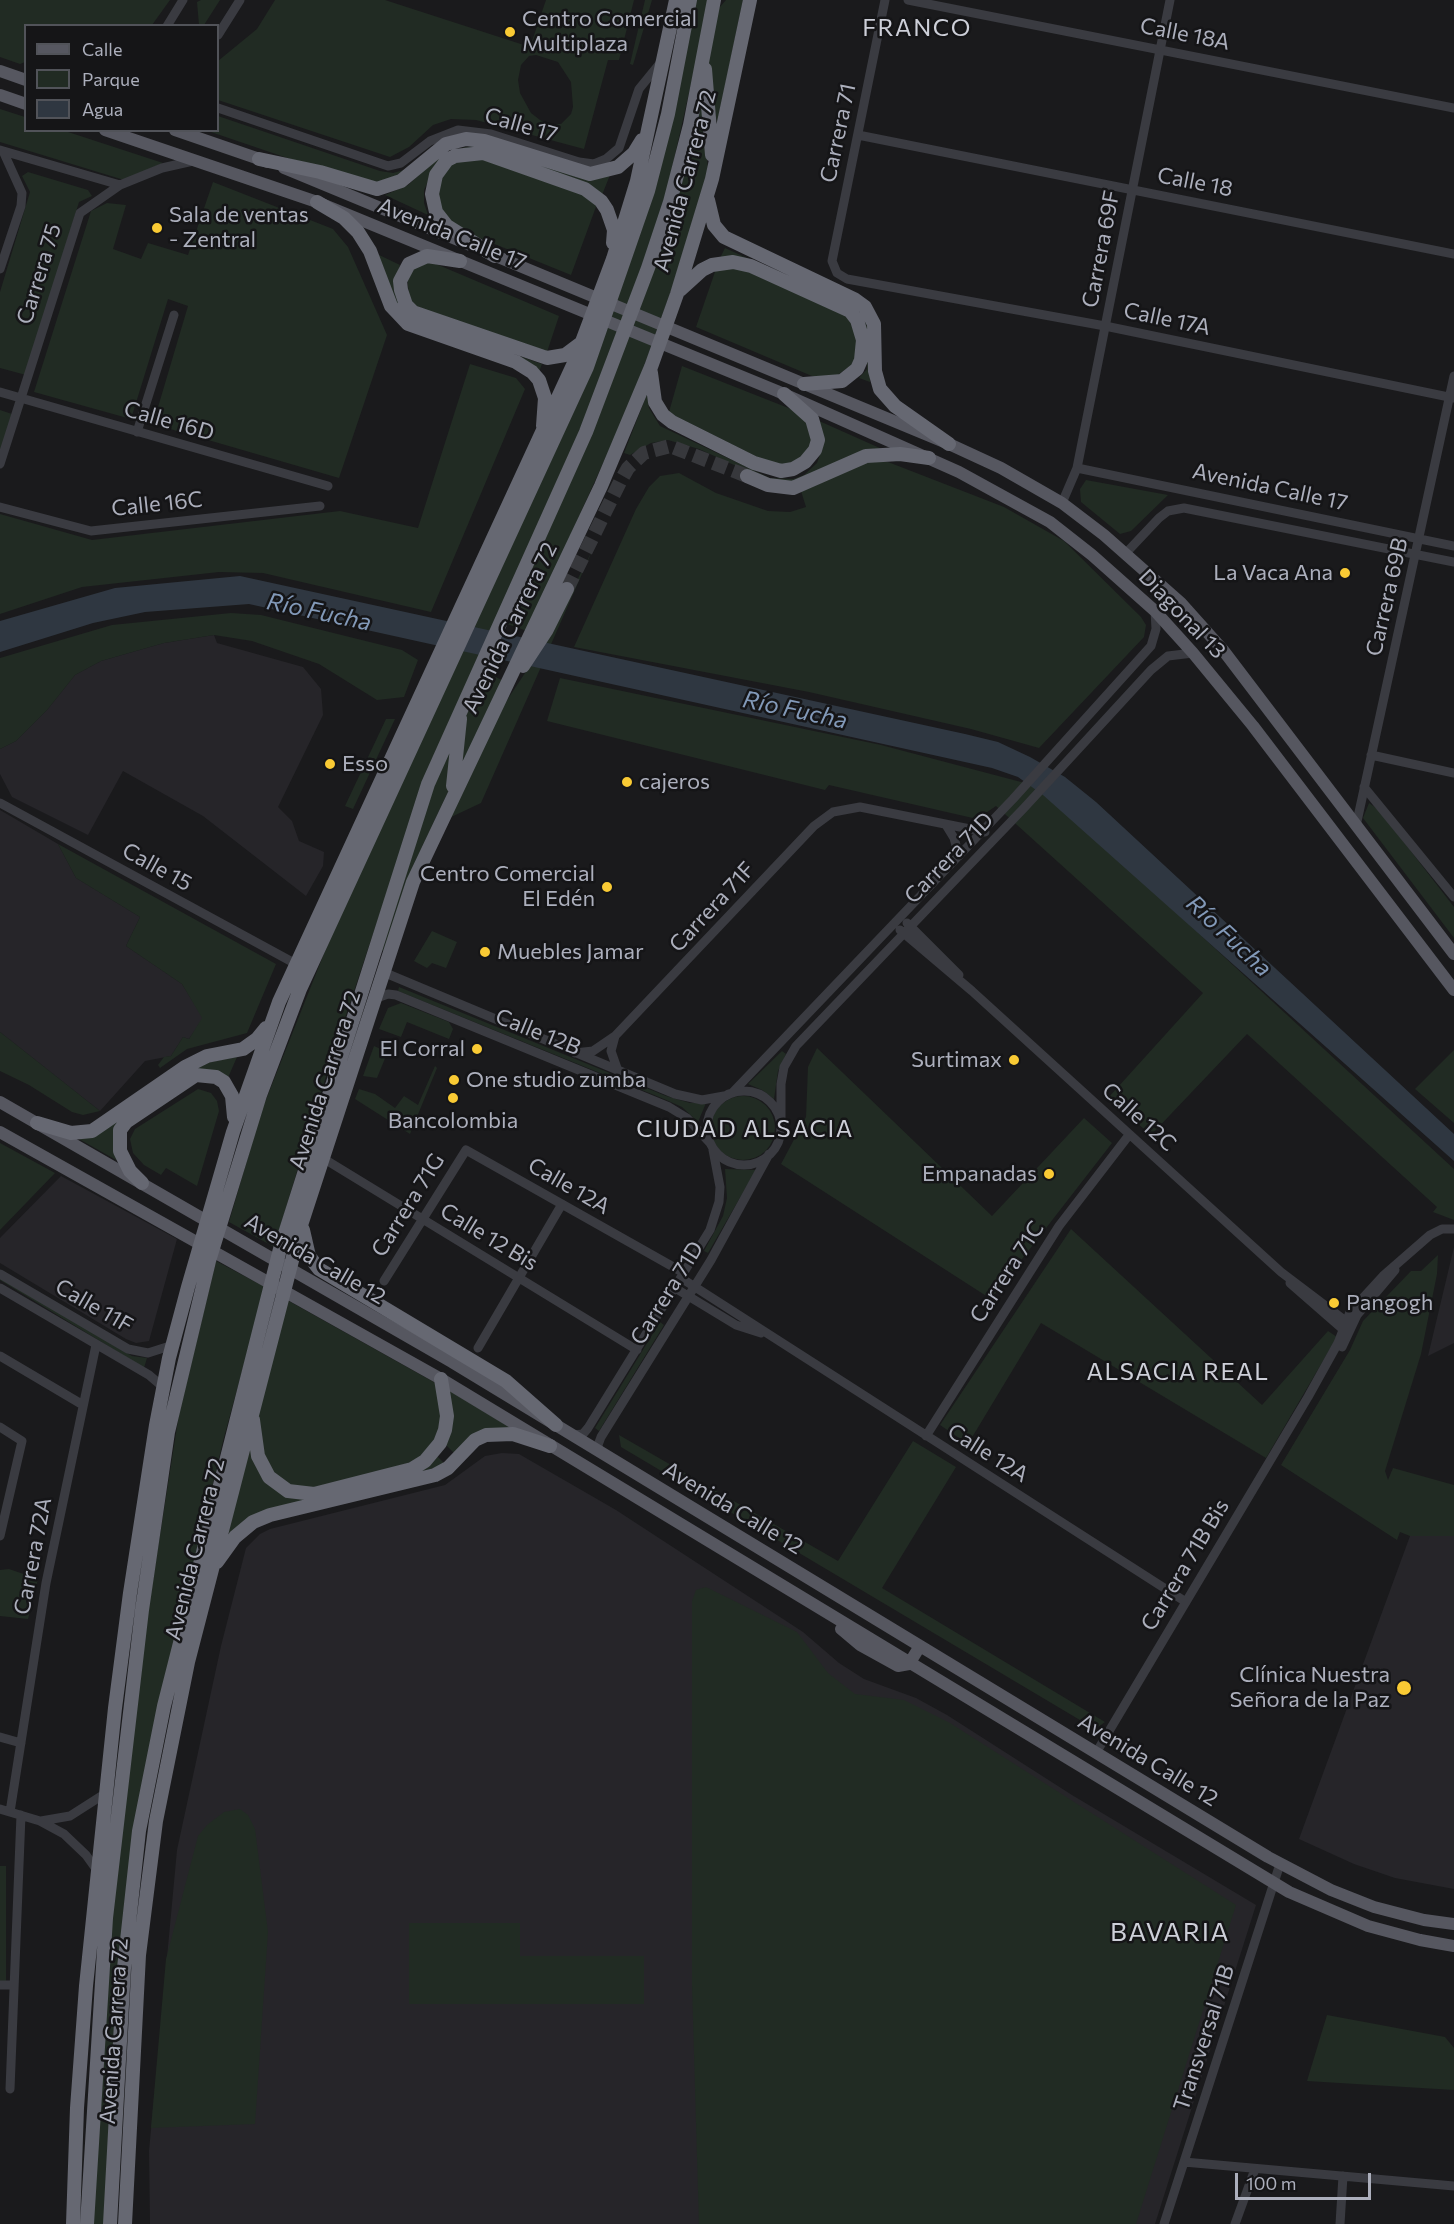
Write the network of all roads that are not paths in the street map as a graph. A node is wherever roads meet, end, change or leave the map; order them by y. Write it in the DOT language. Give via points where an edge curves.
graph roads {
  1 [pos="183,0"];
  2 [pos="240,0"];
  3 [pos="676,0"];
  4 [pos="750,0"];
  5 [pos="885,0"];
  6 [pos="908,0"];
  7 [pos="1170,0"];
  8 [pos="715,2"];
  9 [pos="688,5"];
  10 [pos="168,24"];
  11 [pos="219,33"];
  12 [pos="1161,48"];
  13 [pos="704,54"];
  14 [pos="663,60"];
  15 [pos="0,71"];
  16 [pos="22,77"];
  17 [pos="0,95"];
  18 [pos="24,103"];
  19 [pos="219,108"];
  20 [pos="1454,108"];
  21 [pos="648,131"];
  22 [pos="111,132"];
  23 [pos="181,132"];
  24 [pos="858,135"];
  25 [pos="2,151"];
  26 [pos="259,159"];
  27 [pos="195,161"];
  28 [pos="714,172"];
  29 [pos="120,185"];
  30 [pos="1133,190"];
  31 [pos="707,194"];
  32 [pos="317,202"];
  33 [pos="1454,254"];
  34 [pos="495,256"];
  35 [pos="613,259"];
  36 [pos="460,261"];
  37 [pos="0,269"];
  38 [pos="837,273"];
  39 [pos="677,294"];
  40 [pos="174,315"];
  41 [pos="1105,326"];
  42 [pos="582,342"];
  43 [pos="651,367"];
  44 [pos="784,376"];
  45 [pos="1454,376"];
  46 [pos="804,384"];
  47 [pos="0,392"];
  48 [pos="780,393"];
  49 [pos="21,398"];
  50 [pos="1452,398"];
  51 [pos="137,432"];
  52 [pos="542,437"];
  53 [pos="949,444"];
  54 [pos="929,458"];
  55 [pos="0,464"];
  56 [pos="1077,468"];
  57 [pos="747,476"];
  58 [pos="328,486"];
  59 [pos="1062,502"];
  60 [pos="320,506"];
  61 [pos="0,507"];
  62 [pos="1420,539"];
  63 [pos="1454,546"];
  64 [pos="1126,553"];
  65 [pos="1417,554"];
  66 [pos="1454,562"];
  67 [pos="567,589"];
  68 [pos="1155,611"];
  69 [pos="464,614"];
  70 [pos="537,635"];
  71 [pos="1193,653"];
  72 [pos="462,706"];
  73 [pos="404,731"];
  74 [pos="1371,755"];
  75 [pos="406,758"];
  76 [pos="1454,773"];
  77 [pos="1364,787"];
  78 [pos="452,797"];
  79 [pos="0,803"];
  80 [pos="946,825"];
  81 [pos="1356,826"];
  82 [pos="983,830"];
  83 [pos="993,840"];
  84 [pos="959,856"];
  85 [pos="1454,897"];
  86 [pos="341,898"];
  87 [pos="901,917"];
  88 [pos="314,924"];
  89 [pos="894,925"];
  90 [pos="907,930"];
  91 [pos="1454,954"];
  92 [pos="296,964"];
  93 [pos="383,972"];
  94 [pos="1454,990"];
  95 [pos="374,999"];
  96 [pos="286,1004"];
  97 [pos="615,1036"];
  98 [pos="575,1053"];
  99 [pos="618,1071"];
  100 [pos="729,1094"];
  101 [pos="0,1102"];
  102 [pos="37,1123"];
  103 [pos="781,1125"];
  104 [pos="233,1131"];
  105 [pos="0,1132"];
  106 [pos="1129,1135"];
  107 [pos="711,1146"];
  108 [pos="466,1150"];
  109 [pos="769,1154"];
  110 [pos="321,1157"];
  111 [pos="222,1167"];
  112 [pos="142,1183"];
  113 [pos="562,1204"];
  114 [pos="223,1210"];
  115 [pos="423,1219"];
  116 [pos="302,1222"];
  117 [pos="1454,1229"];
  118 [pos="0,1274"];
  119 [pos="682,1276"];
  120 [pos="518,1277"];
  121 [pos="384,1281"];
  122 [pos="694,1286"];
  123 [pos="0,1288"];
  124 [pos="675,1288"];
  125 [pos="688,1296"];
  126 [pos="1346,1327"];
  127 [pos="769,1336"];
  128 [pos="96,1345"];
  129 [pos="173,1345"];
  130 [pos="478,1348"];
  131 [pos="637,1350"];
  132 [pos="0,1356"];
  133 [pos="266,1356"];
  134 [pos="441,1379"];
  135 [pos="244,1386"];
  136 [pos="163,1387"];
  137 [pos="83,1405"];
  138 [pos="252,1409"];
  139 [pos="556,1425"];
  140 [pos="0,1427"];
  141 [pos="572,1436"];
  142 [pos="926,1436"];
  143 [pos="550,1446"];
  144 [pos="599,1451"];
  145 [pos="4,1500"];
  146 [pos="0,1536"];
  147 [pos="211,1572"];
  148 [pos="1186,1602"];
  149 [pos="920,1646"];
  150 [pos="909,1664"];
  151 [pos="0,1737"];
  152 [pos="21,1743"];
  153 [pos="1096,1753"];
  154 [pos="106,1793"];
  155 [pos="0,1809"];
  156 [pos="10,1812"];
  157 [pos="21,1815"];
  158 [pos="40,1821"];
  159 [pos="135,1862"];
  160 [pos="1280,1864"];
  161 [pos="96,1869"];
  162 [pos="1274,1883"];
  163 [pos="146,1891"];
  164 [pos="1454,1924"];
  165 [pos="1454,1946"];
  166 [pos="0,1985"];
  167 [pos="14,1985"];
  168 [pos="98,2006"];
  169 [pos="82,2031"];
  170 [pos="12,2046"];
  171 [pos="0,2047"];
  172 [pos="10,2089"];
  173 [pos="1184,2162"];
  174 [pos="1255,2169"];
  175 [pos="1343,2176"];
  176 [pos="1454,2186"];
  177 [pos="73,2224"];
  178 [pos="87,2224"];
  179 [pos="110,2224"];
  180 [pos="125,2224"];
  181 [pos="1164,2224"];
  182 [pos="1235,2224"];
  183 [pos="1340,2224"];
  1 -- 10 [label="street"];
  2 -- 11 [label="street"];
  3 -- 14 [label="highway, Avenida Carrera 72"];
  4 -- 28 [label="highway, Avenida Carrera 72"];
  5 -- 24 [label="street, Carrera 71"];
  6 -- 12 [label="street, Calle 18A"];
  7 -- 12 [label="street, Carrera 69F"];
  8 -- 13 [label="highway, Avenida Carrera 72"];
  9 -- 69 [label="highway, Avenida Carrera 72" via="656,162 607,314 566,416"];
  12 -- 20 [label="street, Calle 18A"];
  12 -- 30 [label="street, Carrera 69F"];
  13 -- 28 [label="highway"];
  13 -- 72 [label="highway, Avenida Carrera 72" via="670,202 628,322 586,432"];
  14 -- 19 [label="street, Calle 17" via="639,89 619,148 594,164 491,134 458,130 430,141 401,163 388,165"];
  14 -- 21 [label="highway, Avenida Carrera 72"];
  15 -- 16 [label="main road"];
  17 -- 18 [label="main road"];
  21 -- 26 [label="highway" via="628,159 596,174 477,139 446,144 401,181 377,189"];
  21 -- 35 [label="highway, Avenida Carrera 72"];
  22 -- 27 [label="main road, Avenida Calle 17"];
  23 -- 26 [label="main road, Avenida Calle 17"];
  24 -- 30 [label="street, Calle 18"];
  24 -- 38 [label="street, Carrera 71" via="832,261"];
  25 -- 29 [label="street"];
  25 -- 37 [label="street, Carrera 75" via="22,193"];
  26 -- 34 [label="main road, Avenida Calle 17"];
  27 -- 29 [label="street" via="162,168"];
  27 -- 32 [label="main road, Avenida Calle 17"];
  28 -- 31 [label="highway, Avenida Carrera 72"];
  29 -- 49 [label="street, Carrera 75" via="80,213"];
  30 -- 33 [label="street, Calle 18"];
  30 -- 41 [label="street, Carrera 69F"];
  31 -- 39 [label="highway, Avenida Carrera 72"];
  31 -- 53 [label="highway" via="714,225 724,237 865,307 874,324 875,370 880,389 895,406"];
  32 -- 36 [label="main road, Avenida Calle 17"];
  32 -- 52 [label="highway" via="344,218 358,232 370,251 391,306 408,324 516,362 532,372 545,398"];
  34 -- 35 [label="highway" via="447,226 433,204 436,175 455,156 483,153 591,193 601,201 612,221"];
  34 -- 44 [label="main road, Avenida Calle 17"];
  35 -- 42 [label="highway, Avenida Carrera 72"];
  36 -- 42 [label="highway" via="427,256 409,264 400,281 406,305 413,312 547,358 565,355"];
  36 -- 48 [label="main road, Avenida Calle 17"];
  38 -- 41 [label="street, Calle 17A" via="847,279"];
  39 -- 43 [label="highway, Avenida Carrera 72"];
  39 -- 46 [label="highway" via="702,270 733,262 751,266 849,311 857,320 863,340 857,369 842,381"];
  40 -- 51 [label="street"];
  41 -- 50 [label="street, Calle 17A"];
  41 -- 56 [label="street, Carrera 69F"];
  42 -- 52 [label="highway, Avenida Carrera 72"];
  43 -- 48 [label="highway" via="652,391 663,415 723,448 782,471 805,462 818,440 812,419"];
  43 -- 70 [label="highway, Avenida Carrera 72"];
  44 -- 46 [label="main road, Diagonal 13"];
  45 -- 50 [label="street, Carrera 69B"];
  46 -- 53 [label="main road, Diagonal 13"];
  47 -- 49 [label="street, Calle 16D"];
  48 -- 54 [label="main road, Diagonal 13"];
  49 -- 51 [label="street, Calle 16D"];
  49 -- 55 [label="street, Carrera 75"];
  50 -- 62 [label="street, Carrera 69B"];
  51 -- 58 [label="street, Calle 16D"];
  52 -- 69 [label="highway, Avenida Carrera 72"];
  53 -- 59 [label="main road, Diagonal 13"];
  54 -- 57 [label="highway" via="900,454 866,456 793,488 768,485"];
  54 -- 68 [label="main road, Diagonal 13" via="1050,522"];
  56 -- 59 [label="street, Carrera 69F"];
  56 -- 62 [label="street, Avenida Calle 17"];
  59 -- 64 [label="main road, Diagonal 13"];
  60 -- 61 [label="street, Calle 16C" via="91,531"];
  62 -- 63 [label="street, Avenida Calle 17"];
  62 -- 65 [label="street, Carrera 69B"];
  64 -- 65 [label="street, Avenida Calle 17" via="1168,511 1184,508"];
  64 -- 81 [label="main road, Diagonal 13" via="1181,603 1232,659"];
  65 -- 66 [label="street, Avenida Calle 17"];
  65 -- 74 [label="street, Carrera 69B"];
  67 -- 70 [label="highway"];
  68 -- 71 [label="main road, Diagonal 13"];
  68 -- 82 [label="street, Carrera 71D" via="1156,629 1151,646"];
  69 -- 73 [label="highway, Avenida Carrera 72" via="435,663"];
  69 -- 75 [label="highway, Avenida Carrera 72" via="449,666"];
  70 -- 78 [label="highway, Avenida Carrera 72"];
  71 -- 83 [label="street, Carrera 71D" via="1176,654 1160,662"];
  71 -- 94 [label="main road, Diagonal 13"];
  72 -- 78 [label="highway"];
  72 -- 135 [label="highway, Avenida Carrera 72" via="431,776 302,1176"];
  73 -- 75 [label="highway"];
  73 -- 88 [label="highway, Avenida Carrera 72"];
  74 -- 76 [label="street"];
  74 -- 77 [label="street, Carrera 69B"];
  75 -- 86 [label="highway, Avenida Carrera 72"];
  77 -- 81 [label="street, Carrera 69B"];
  77 -- 85 [label="street"];
  78 -- 93 [label="highway, Avenida Carrera 72" via="413,882"];
  79 -- 92 [label="street, Calle 15"];
  80 -- 82 [label="street"];
  80 -- 84 [label="street"];
  80 -- 97 [label="street, Carrera 71F" via="860,807 841,809 814,826"];
  81 -- 91 [label="main road, Diagonal 13"];
  82 -- 83 [label="street"];
  82 -- 84 [label="street, Carrera 71D"];
  83 -- 90 [label="street, Carrera 71D"];
  84 -- 87 [label="street, Carrera 71D"];
  86 -- 88 [label="highway"];
  86 -- 96 [label="highway, Avenida Carrera 72"];
  87 -- 89 [label="street, Carrera 71D"];
  87 -- 90 [label="street, Calle 12C"];
  88 -- 92 [label="highway, Avenida Carrera 72"];
  89 -- 90 [label="street, Calle 12C"];
  89 -- 100 [label="street, Carrera 71D"];
  90 -- 103 [label="street, Carrera 71D" via="789,1056 781,1084"];
  90 -- 106 [label="street, Calle 12C" via="948,962 972,991"];
  92 -- 96 [label="highway, Avenida Carrera 72"];
  93 -- 95 [label="highway, Avenida Carrera 72"];
  93 -- 98 [label="street, Calle 12B"];
  95 -- 107 [label="street, Calle 12B" via="396,995 669,1107 687,1118"];
  95 -- 110 [label="highway, Avenida Carrera 72"];
  96 -- 102 [label="highway" via="250,1046 198,1059 92,1131 71,1133"];
  96 -- 104 [label="highway, Avenida Carrera 72" via="265,1041"];
  96 -- 114 [label="highway, Avenida Carrera 72"];
  97 -- 98 [label="street, Carrera 71F" via="593,1051"];
  97 -- 99 [label="street" via="610,1051"];
  98 -- 99 [label="street, Calle 12B"];
  99 -- 100 [label="street, Calle 12B" via="692,1098"];
  100 -- 103 [label="street" via="753,1092 765,1097"];
  100 -- 107 [label="street" via="708,1117"];
  101 -- 102 [label="main road, Avenida Calle 12"];
  102 -- 112 [label="main road, Avenida Calle 12"];
  103 -- 109 [label="street" via="777,1143"];
  104 -- 111 [label="highway, Avenida Carrera 72"];
  104 -- 112 [label="highway" via="234,1104 224,1082 205,1074 185,1080 120,1130 118,1140 124,1161"];
  105 -- 134 [label="main road, Avenida Calle 12"];
  106 -- 126 [label="street, Calle 12C"];
  106 -- 142 [label="street, Carrera 71C" via="1059,1226"];
  107 -- 109 [label="street" via="724,1159 744,1165"];
  107 -- 119 [label="street, Carrera 71D" via="720,1187 716,1215"];
  108 -- 113 [label="street, Calle 12A"];
  108 -- 115 [label="street, Carrera 71G"];
  109 -- 122 [label="street, Carrera 71D"];
  110 -- 115 [label="street, Calle 12 Bis"];
  110 -- 116 [label="highway, Avenida Carrera 72"];
  111 -- 114 [label="highway"];
  111 -- 129 [label="highway, Avenida Carrera 72"];
  112 -- 139 [label="main road, Avenida Calle 12"];
  113 -- 119 [label="street, Calle 12A"];
  113 -- 120 [label="street"];
  114 -- 168 [label="highway, Avenida Carrera 72" via="184,1362 160,1481"];
  115 -- 120 [label="street, Calle 12 Bis"];
  115 -- 121 [label="street, Carrera 71G"];
  116 -- 133 [label="highway, Avenida Carrera 72"];
  116 -- 139 [label="highway" via="307,1252 319,1269 506,1381"];
  117 -- 126 [label="street, Carrera 71B Bis" via="1430,1235 1383,1276"];
  118 -- 129 [label="street, Calle 11F" via="128,1349 148,1353"];
  119 -- 122 [label="street, Calle 12A"];
  119 -- 124 [label="street, Carrera 71D"];
  120 -- 130 [label="street"];
  120 -- 131 [label="street, Calle 12 Bis"];
  122 -- 125 [label="street, Carrera 71D"];
  122 -- 127 [label="street, Calle 12A"];
  123 -- 128 [label="street, Calle 11F"];
  124 -- 125 [label="street, Calle 12A"];
  124 -- 131 [label="street, Carrera 71D"];
  125 -- 127 [label="street, Calle 12A" via="736,1325"];
  125 -- 144 [label="street, Carrera 71D" via="601,1437"];
  126 -- 148 [label="street, Carrera 71B Bis"];
  127 -- 142 [label="street, Calle 12A"];
  128 -- 136 [label="street, Calle 11F"];
  128 -- 137 [label="street, Carrera 72A"];
  129 -- 136 [label="highway, Avenida Carrera 72"];
  131 -- 141 [label="street, Carrera 71D" via="588,1428 583,1434"];
  132 -- 137 [label="street"];
  133 -- 135 [label="highway"];
  133 -- 138 [label="highway, Avenida Carrera 72"];
  134 -- 138 [label="highway" via="446,1430 425,1461 398,1473 314,1494 288,1491 269,1477 258,1456"];
  134 -- 143 [label="main road, Avenida Calle 12"];
  135 -- 159 [label="highway, Avenida Carrera 72" via="164,1706"];
  136 -- 154 [label="highway, Avenida Carrera 72" via="130,1593"];
  137 -- 152 [label="street, Carrera 72A" via="46,1583"];
  138 -- 147 [label="highway, Avenida Carrera 72"];
  139 -- 141 [label="main road, Avenida Calle 12"];
  140 -- 145 [label="street" via="22,1441"];
  141 -- 144 [label="main road, Avenida Calle 12"];
  142 -- 148 [label="street, Calle 12A"];
  143 -- 147 [label="highway" via="513,1434 486,1435 435,1475 261,1518 235,1537"];
  143 -- 150 [label="main road, Avenida Calle 12"];
  144 -- 149 [label="main road, Avenida Calle 12"];
  145 -- 146 [label="street"];
  147 -- 163 [label="highway, Avenida Carrera 72" via="174,1723"];
  148 -- 153 [label="street, Carrera 71B Bis"];
  149 -- 150 [label="main road"];
  149 -- 153 [label="main road, Avenida Calle 12"];
  150 -- 162 [label="main road, Avenida Calle 12"];
  151 -- 152 [label="street"];
  152 -- 156 [label="street, Carrera 72A"];
  153 -- 160 [label="main road, Avenida Calle 12"];
  154 -- 158 [label="street" via="70,1816"];
  154 -- 161 [label="highway, Avenida Carrera 72"];
  155 -- 156 [label="street"];
  156 -- 157 [label="street"];
  157 -- 158 [label="street"];
  157 -- 167 [label="street"];
  158 -- 161 [label="street" via="73,1841"];
  159 -- 163 [label="highway"];
  159 -- 179 [label="highway, Avenida Carrera 72" via="124,1968"];
  160 -- 162 [label="street, Transversal 71B"];
  160 -- 164 [label="main road, Avenida Calle 12" via="1374,1907"];
  161 -- 169 [label="highway, Avenida Carrera 72"];
  162 -- 165 [label="main road, Avenida Calle 12" via="1350,1920 1397,1935"];
  162 -- 173 [label="street, Transversal 71B"];
  163 -- 180 [label="highway, Avenida Carrera 72"];
  166 -- 167 [label="street"];
  167 -- 170 [label="street"];
  168 -- 169 [label="highway"];
  168 -- 178 [label="highway, Avenida Carrera 72"];
  169 -- 177 [label="highway, Avenida Carrera 72"];
  170 -- 171 [label="street"];
  170 -- 172 [label="street"];
  173 -- 174 [label="street"];
  173 -- 181 [label="street, Transversal 71B"];
  174 -- 175 [label="street"];
  174 -- 182 [label="street"];
  175 -- 176 [label="street"];
  175 -- 183 [label="street"];
}
